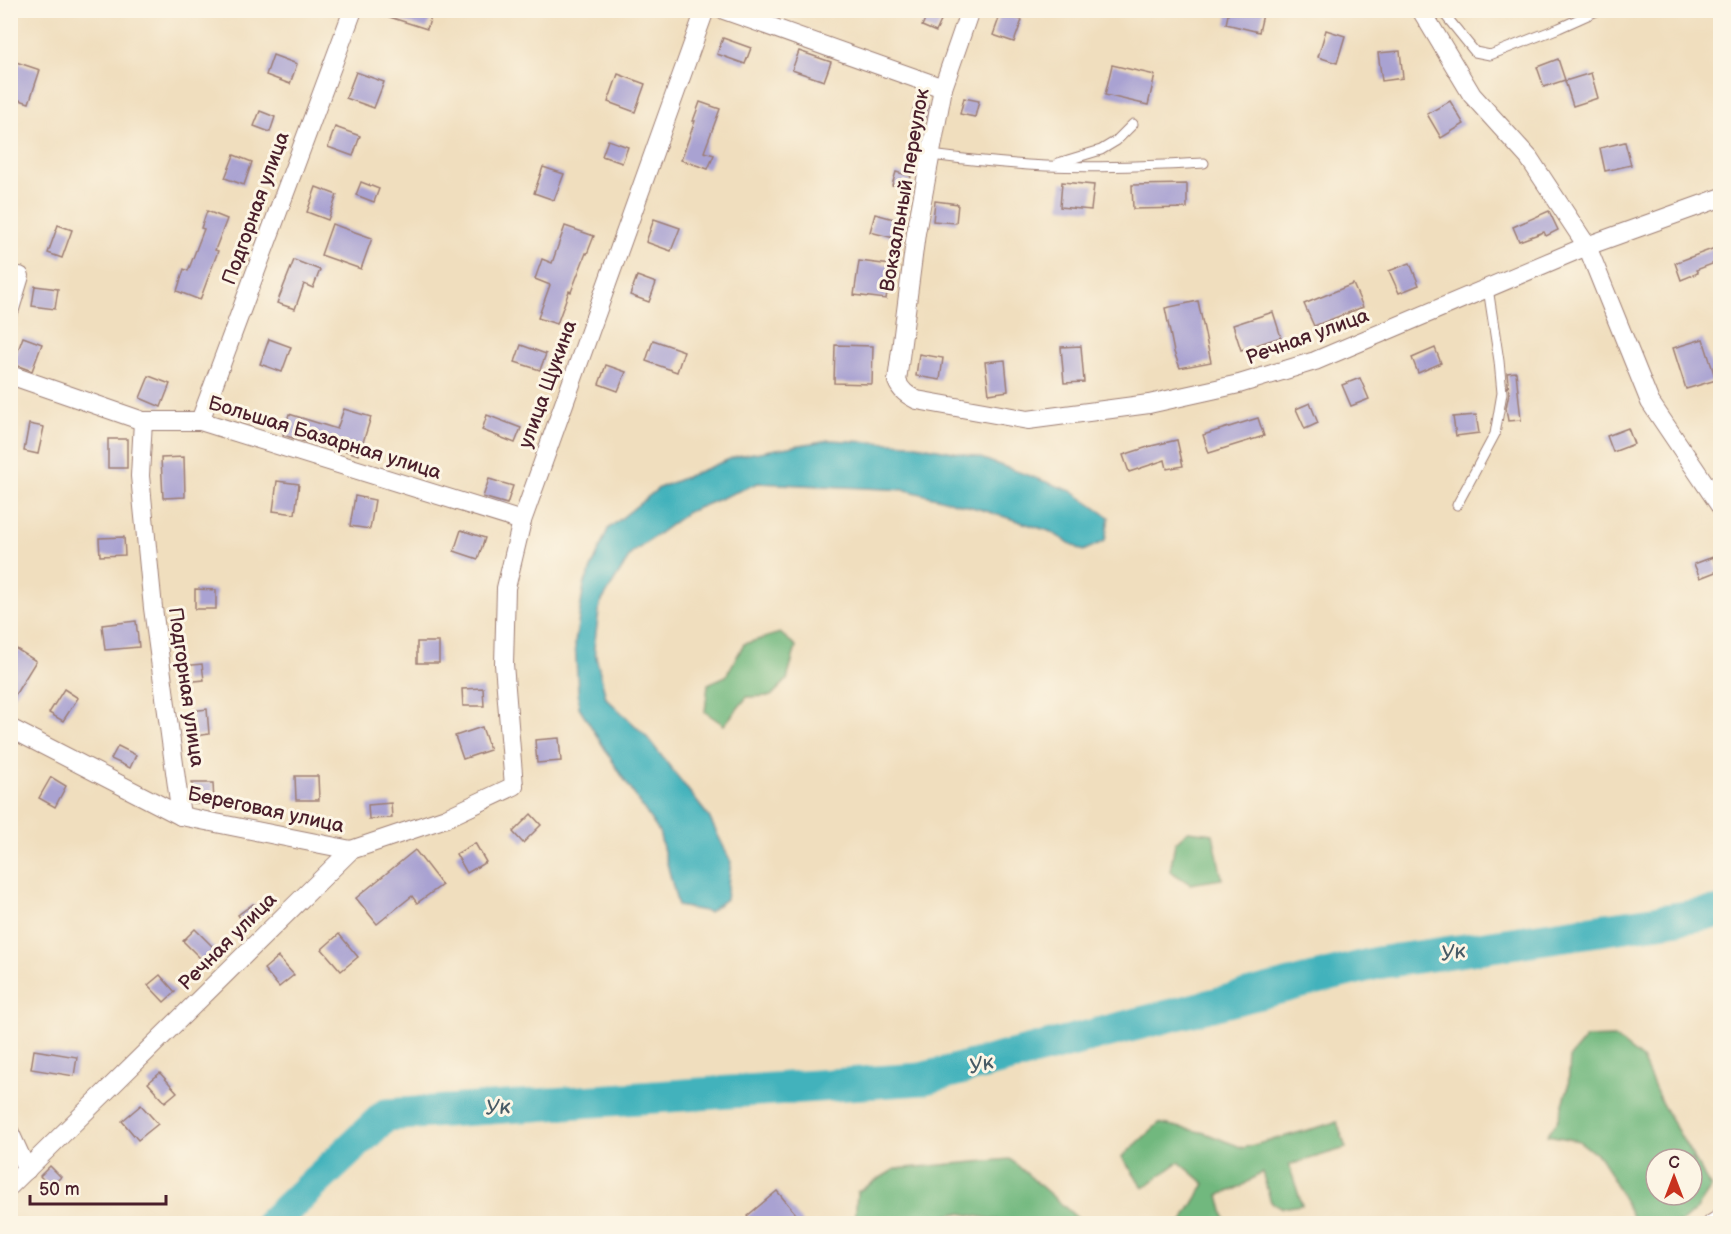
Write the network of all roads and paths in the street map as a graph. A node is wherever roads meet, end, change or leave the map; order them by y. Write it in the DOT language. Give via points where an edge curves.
graph roads {
  1 [pos="353,10"];
  2 [pos="705,10"];
  3 [pos="724,10"];
  4 [pos="970,10"];
  5 [pos="1421,10"];
  6 [pos="1441,10"];
  7 [pos="1599,10"];
  8 [pos="943,88"];
  9 [pos="1133,124"];
  10 [pos="931,155"];
  11 [pos="1204,163"];
  12 [pos="1047,166"];
  13 [pos="1720,198"];
  14 [pos="1587,246"];
  15 [pos="20,276"];
  16 [pos="1488,288"];
  17 [pos="10,309"];
  18 [pos="10,375"];
  19 [pos="897,381"];
  20 [pos="143,421"];
  21 [pos="200,421"];
  22 [pos="1457,505"];
  23 [pos="1720,506"];
  24 [pos="522,521"];
  25 [pos="10,728"];
  26 [pos="514,786"];
  27 [pos="181,816"];
  28 [pos="351,850"];
  29 [pos="10,1133"];
  30 [pos="27,1170"];
  31 [pos="10,1186"];
  32 [pos="1720,1219"];
  33 [pos="1712,1224"];
  1 -- 21 [label="street, Подгорная улица"];
  2 -- 24 [label="street, улица Щукина"];
  3 -- 8 [label="street"];
  4 -- 8 [label="street, Вокзальный переулок"];
  5 -- 14 [label="street" via="1472,95 1529,158"];
  6 -- 7 [label="lane" via="1475,51 1490,55"];
  8 -- 10 [label="street, Вокзальный переулок"];
  9 -- 12 [label="lane" via="1101,150"];
  10 -- 12 [label="lane"];
  10 -- 19 [label="street, Вокзальный переулок" via="916,233"];
  11 -- 12 [label="lane"];
  13 -- 14 [label="street, Речная улица"];
  14 -- 16 [label="street, Речная улица"];
  14 -- 23 [label="street" via="1650,402"];
  15 -- 17 [label="street"];
  16 -- 19 [label="street, Речная улица" via="1315,361 1149,405 1028,420 917,400 906,395"];
  16 -- 22 [label="lane" via="1502,393 1495,434"];
  18 -- 20 [label="street, Большая Базарная улица"];
  20 -- 21 [label="street, Большая Базарная улица"];
  20 -- 27 [label="street, Подгорная улица" via="141,487"];
  21 -- 24 [label="street, Большая Базарная улица"];
  24 -- 26 [label="street, улица Щукина" via="506,588 504,664"];
  25 -- 27 [label="street, Береговая улица"];
  26 -- 28 [label="street, Речная улица" via="446,818"];
  27 -- 28 [label="street, Береговая улица"];
  28 -- 30 [label="street, Речная улица"];
  29 -- 30 [label="street"];
  30 -- 31 [label="street, Речная улица"];
  32 -- 33 [label="street"];
}
